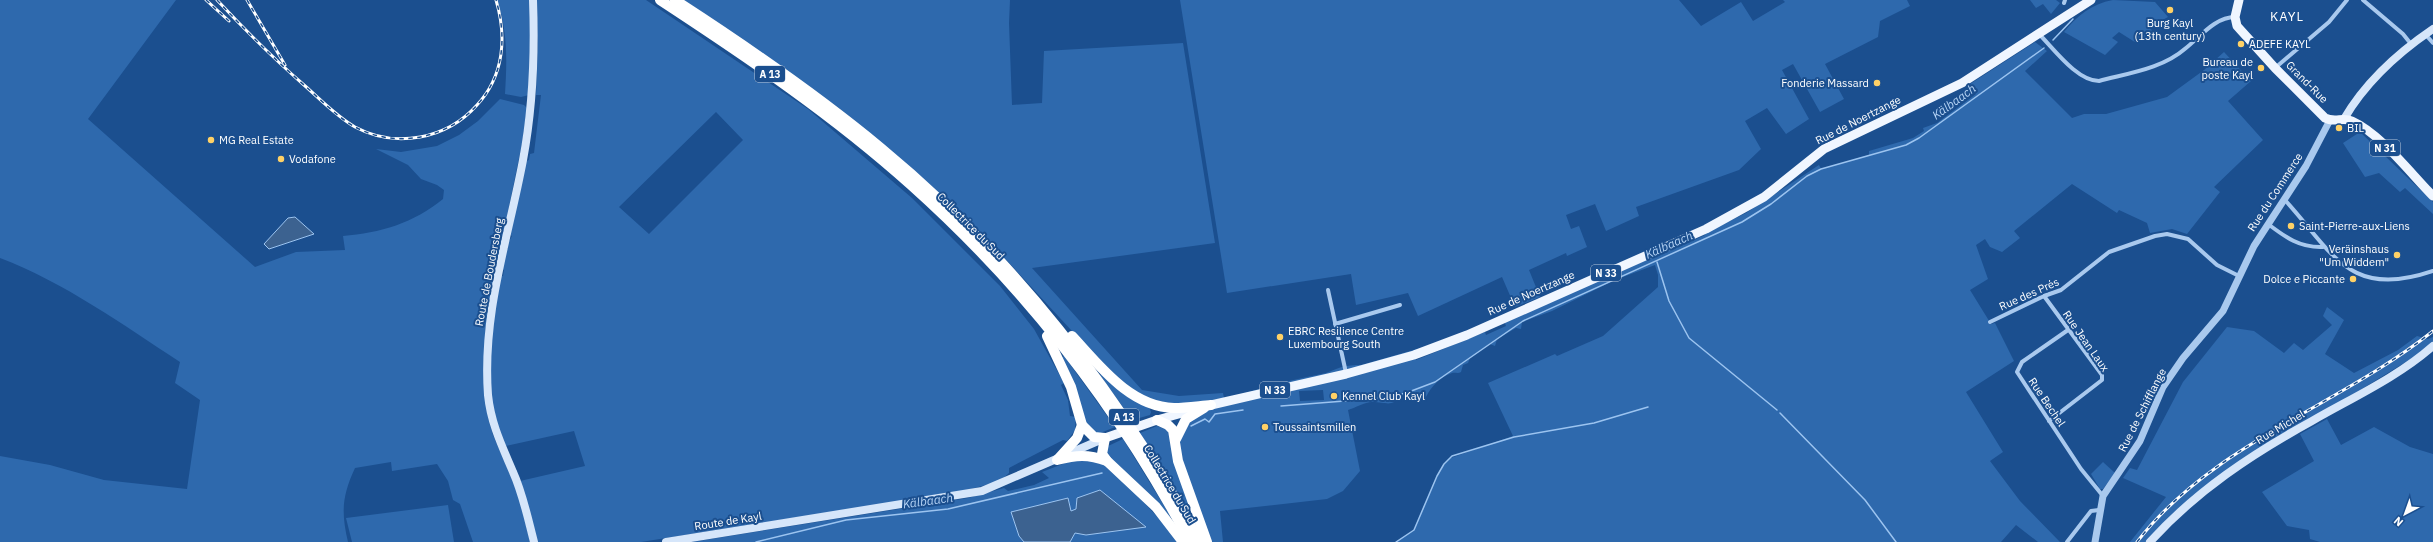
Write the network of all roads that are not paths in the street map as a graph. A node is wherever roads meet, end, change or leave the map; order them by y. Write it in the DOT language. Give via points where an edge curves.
graph roads {
  1 [pos="533,0"];
  2 [pos="660,0"];
  3 [pos="675,0"];
  4 [pos="2239,0"];
  5 [pos="2347,0"];
  6 [pos="2364,0"];
  7 [pos="2086,1"];
  8 [pos="2235,17"];
  9 [pos="2433,29"];
  10 [pos="2039,34"];
  11 [pos="2425,34"];
  12 [pos="2433,43"];
  13 [pos="2411,44"];
  14 [pos="2275,68"];
  15 [pos="2344,119"];
  16 [pos="2330,120"];
  17 [pos="2433,196"];
  18 [pos="2284,198"];
  19 [pos="2268,224"];
  20 [pos="2323,247"];
  21 [pos="2433,271"];
  22 [pos="2239,276"];
  23 [pos="1328,290"];
  24 [pos="2044,296"];
  25 [pos="1031,302"];
  26 [pos="1400,305"];
  27 [pos="1990,322"];
  28 [pos="1335,324"];
  29 [pos="2068,330"];
  30 [pos="2433,346"];
  31 [pos="1346,374"];
  32 [pos="1151,404"];
  33 [pos="1211,405"];
  34 [pos="1152,421"];
  35 [pos="2049,421"];
  36 [pos="1082,425"];
  37 [pos="1107,437"];
  38 [pos="1176,439"];
  39 [pos="1057,460"];
  40 [pos="1107,461"];
  41 [pos="2103,496"];
  42 [pos="2099,510"];
  43 [pos="534,542"];
  44 [pos="666,542"];
  45 [pos="1183,542"];
  46 [pos="1190,542"];
  47 [pos="1200,542"];
  48 [pos="1208,542"];
  49 [pos="2067,542"];
  50 [pos="2095,542"];
  51 [pos="2150,542"];
  1 -- 43 [label="main road, Route de Boudersberg" via="533,70 527,136 492,300 487,369 491,417 516,479"];
  2 -- 25 [label="highway, Collectrice du Sud / A 13" via="787,86 875,154"];
  3 -- 25 [label="highway, Collectrice du Sud / A 13" via="792,79 882,148 959,218"];
  4 -- 8 [label="main road"];
  5 -- 14 [label="street" via="2329,22"];
  6 -- 13 [label="street"];
  7 -- 10 [label="main road, Rue de Noertzange / N 33"];
  8 -- 10 [label="street" via="2229,17 2213,25 2186,49 2155,66 2092,81 2079,74"];
  8 -- 14 [label="main road, Grand-Rue" via="2237,26"];
  9 -- 11 [label="main road"];
  10 -- 31 [label="main road, Rue de Noertzange / N 33" via="1962,83 1824,149 1757,202 1706,229 1467,335 1414,355"];
  11 -- 12 [label="street"];
  11 -- 13 [label="main road"];
  13 -- 15 [label="main road" via="2384,69"];
  14 -- 16 [label="main road, Grand-Rue"];
  15 -- 16 [label="main road"];
  15 -- 17 [label="main road, N 31" via="2352,121 2371,135"];
  16 -- 18 [label="street, Rue du Commerce" via="2306,166"];
  18 -- 19 [label="street, Rue du Commerce"];
  18 -- 20 [label="street"];
  19 -- 20 [label="street" via="2296,243 2311,248"];
  19 -- 22 [label="street, Rue du Commerce"];
  20 -- 21 [label="street" via="2349,268 2386,281 2404,280"];
  22 -- 24 [label="street, Rue des Prés" via="2217,265 2188,239 2167,234 2120,247 2101,258 2070,285"];
  22 -- 41 [label="street, Rue de Schifflange" via="2223,311 2183,358 2163,387 2140,441"];
  23 -- 28 [label="street"];
  24 -- 27 [label="street, Rue des Prés"];
  24 -- 29 [label="street, Rue Jean Laux"];
  25 -- 32 [label="highway, A 13" via="1050,312 1114,380"];
  25 -- 36 [label="highway, A 13" via="1064,370"];
  25 -- 46 [label="highway, Collectrice du Sud / A 13" via="1118,423"];
  25 -- 47 [label="highway, Collectrice du Sud / A 13" via="1078,353 1125,418 1154,461"];
  26 -- 28 [label="street"];
  28 -- 31 [label="street"];
  29 -- 35 [label="street, Rue Bechel" via="2018,366 2017,372"];
  29 -- 35 [label="street, Rue Jean Laux" via="2102,375 2102,380"];
  30 -- 51 [label="main road, Rue Michel" via="2401,368 2270,445 2216,481 2184,507"];
  31 -- 33 [label="main road, Rue de Noertzange / N 33"];
  32 -- 33 [label="highway, A 13" via="1174,408"];
  32 -- 34 [label="highway, A 13" via="1154,412"];
  33 -- 34 [label="main road, N 33"];
  33 -- 38 [label="highway" via="1186,419"];
  34 -- 37 [label="main road, N 33"];
  34 -- 38 [label="highway" via="1168,425"];
  35 -- 41 [label="street, Rue Bechel"];
  36 -- 37 [label="highway, A 13" via="1094,437"];
  36 -- 39 [label="highway" via="1077,438"];
  37 -- 39 [label="main road, Route de Kayl"];
  37 -- 40 [label="highway, A 13" via="1102,454"];
  38 -- 48 [label="highway" via="1178,461"];
  39 -- 40 [label="highway" via="1080,454 1093,455"];
  39 -- 44 [label="main road, Route de Kayl" via="982,491"];
  40 -- 45 [label="highway" via="1151,502"];
  41 -- 42 [label="street, Rue de Schifflange"];
  42 -- 49 [label="street" via="2091,511"];
  42 -- 50 [label="street, Rue de Schifflange"];
}
